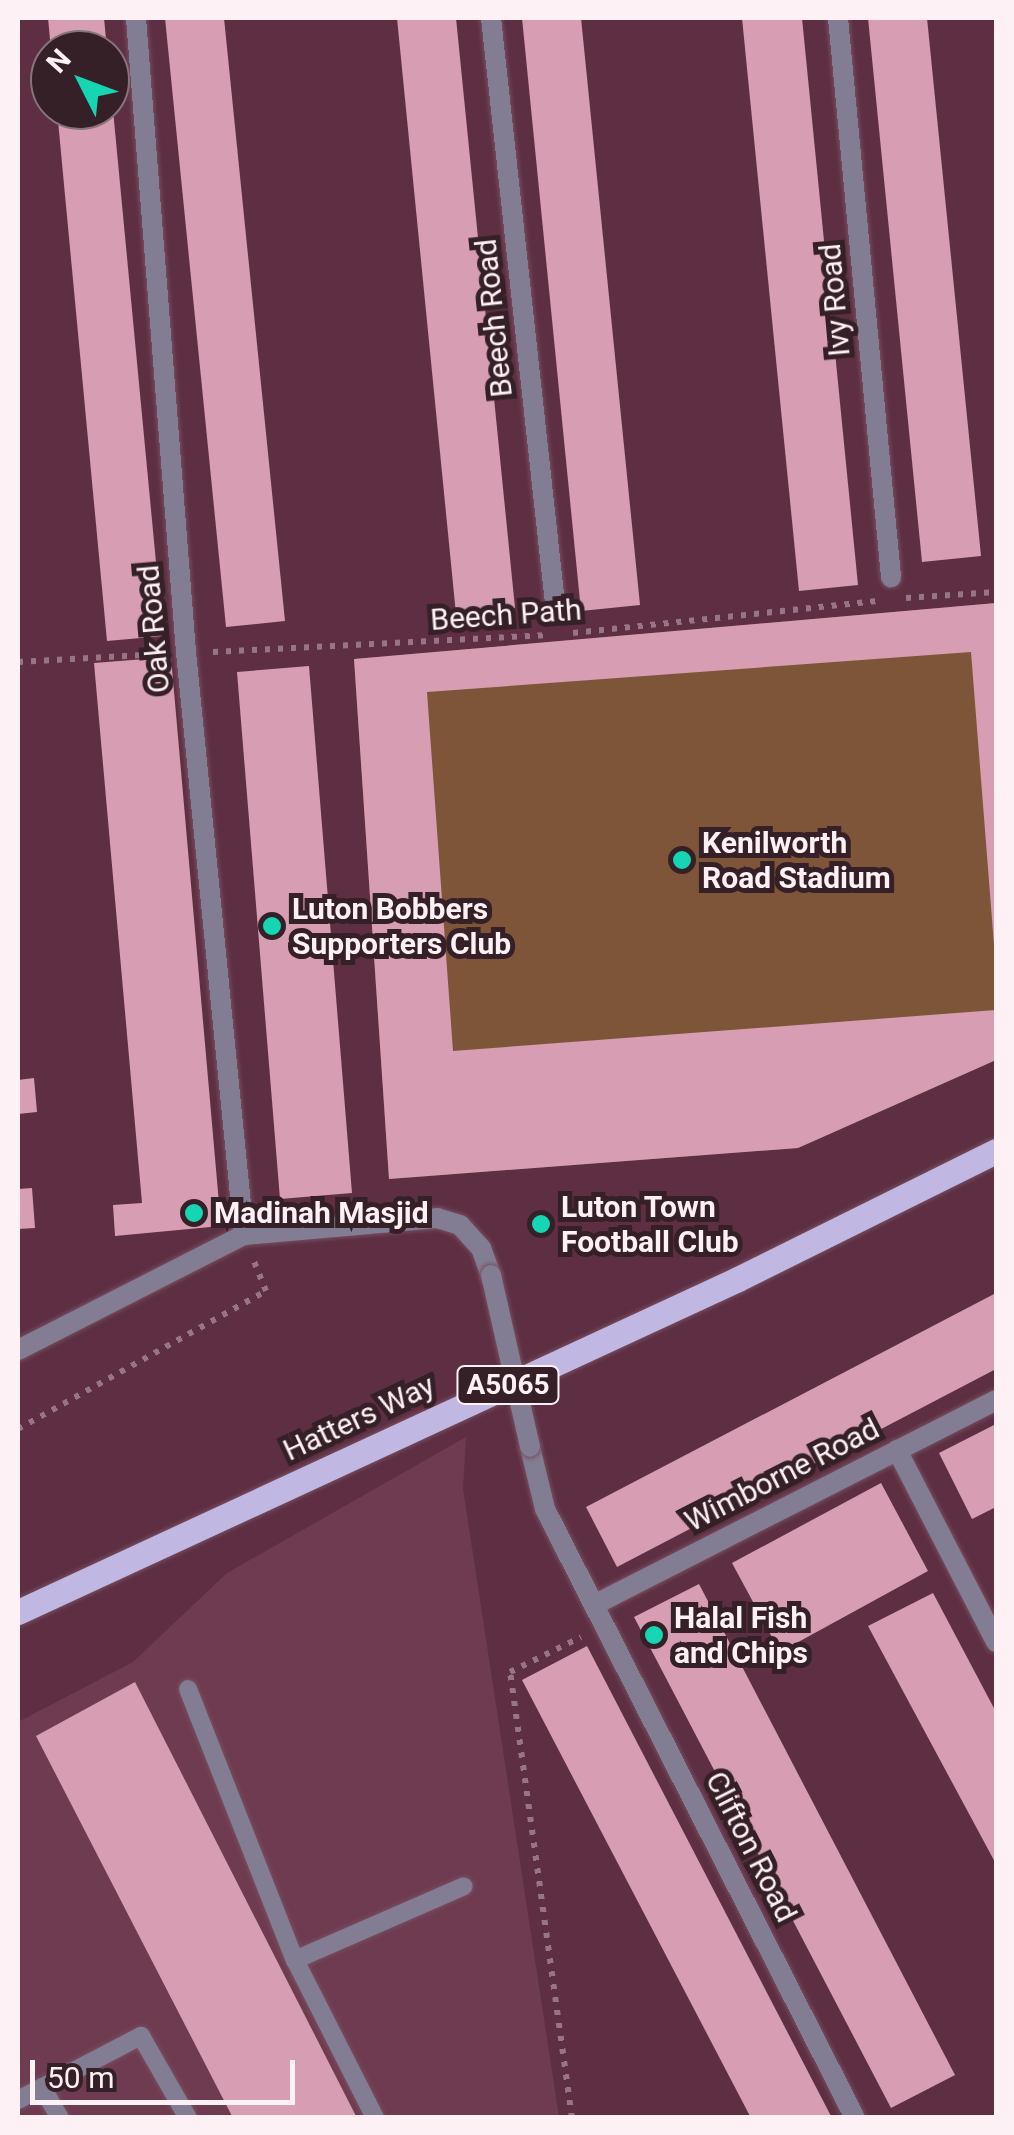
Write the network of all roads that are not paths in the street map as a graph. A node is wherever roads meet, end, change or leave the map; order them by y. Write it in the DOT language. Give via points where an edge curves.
graph roads {
  1 [pos="136,18"];
  2 [pos="492,18"];
  3 [pos="838,18"];
  4 [pos="891,577"];
  5 [pos="556,612"];
  6 [pos="996,1152"];
  7 [pos="244,1235"];
  8 [pos="18,1350"];
  9 [pos="996,1400"];
  10 [pos="896,1450"];
  11 [pos="594,1604"];
  12 [pos="18,1612"];
  13 [pos="996,1642"];
  14 [pos="188,1689"];
  15 [pos="464,1886"];
  16 [pos="295,1960"];
  17 [pos="42,2087"];
  18 [pos="18,2100"];
  19 [pos="60,2118"];
  20 [pos="188,2118"];
  21 [pos="374,2118"];
  22 [pos="855,2118"];
  1 -- 7 [label="street, Oak Road" via="186,652 236,1206"];
  2 -- 5 [label="street, Beech Road"];
  3 -- 4 [label="street, Ivy Road"];
  6 -- 12 [label="main road, Hatters Way / A5065" via="738,1279"];
  7 -- 8 [label="street"];
  7 -- 11 [label="street, Clifton Road, bridge" via="360,1220 438,1218 460,1224 481,1248 492,1276 545,1509"];
  9 -- 10 [label="street, Wimborne Road"];
  10 -- 11 [label="street, Wimborne Road"];
  10 -- 13 [label="street"];
  11 -- 22 [label="street, Clifton Road"];
  14 -- 16 [label="lane"];
  15 -- 16 [label="lane"];
  16 -- 21 [label="lane"];
  17 -- 18 [label="lane"];
  17 -- 19 [label="lane"];
  17 -- 20 [label="lane" via="141,2036"];
}
